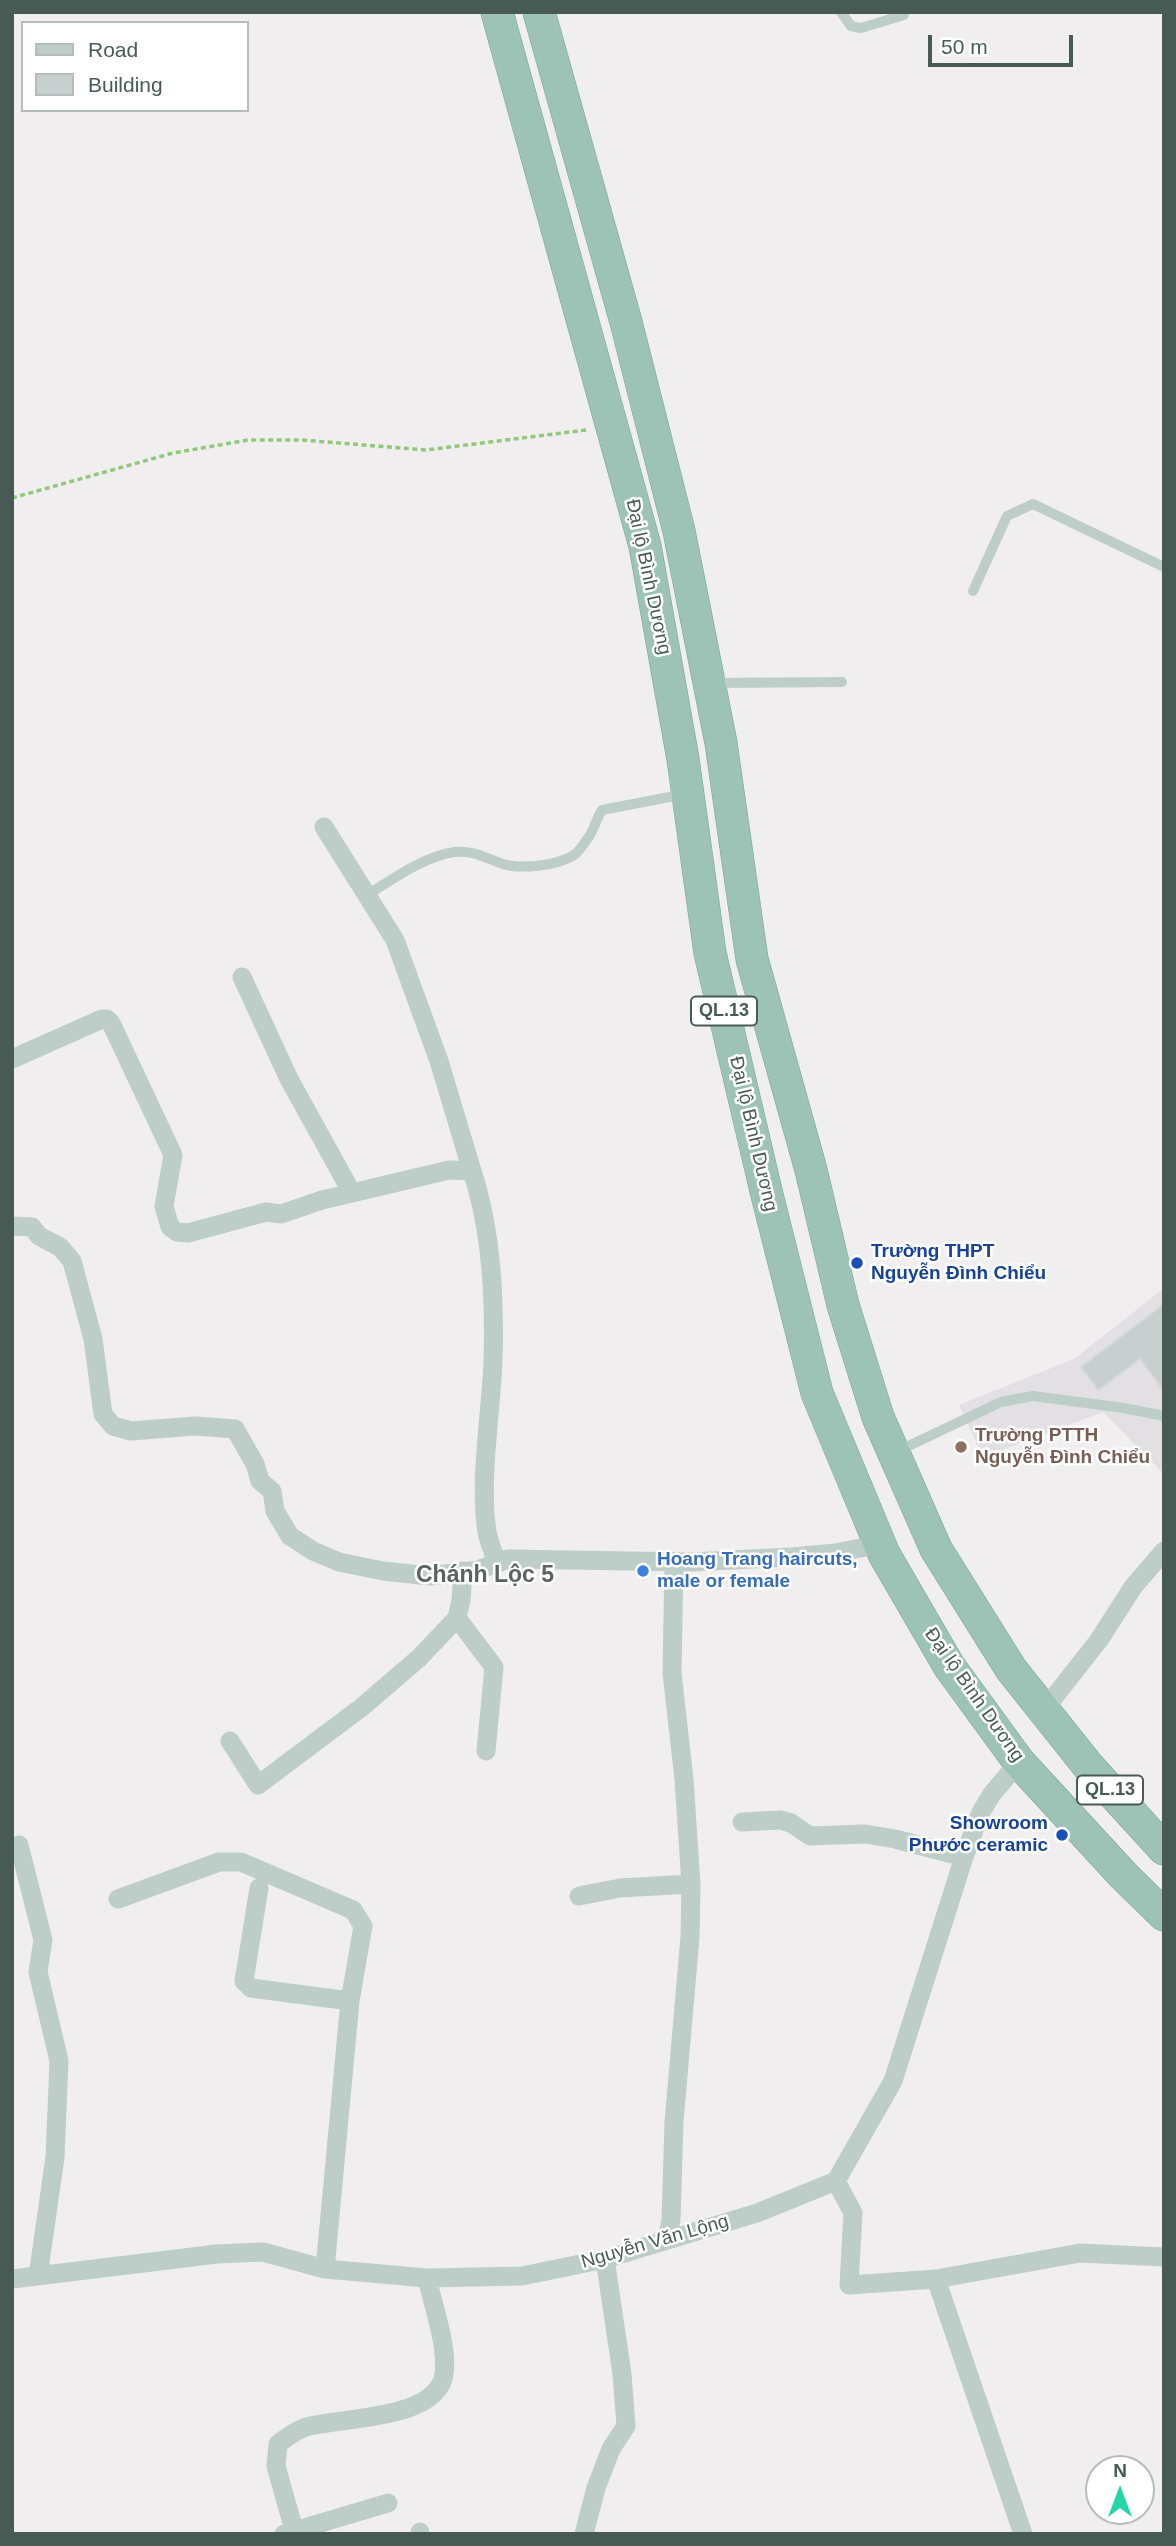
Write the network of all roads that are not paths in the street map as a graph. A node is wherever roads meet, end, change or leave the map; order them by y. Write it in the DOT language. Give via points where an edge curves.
graph roads {
  1 [pos="497,12"];
  2 [pos="539,12"];
  3 [pos="841,12"];
  4 [pos="904,15"];
  5 [pos="1164,567"];
  6 [pos="973,591"];
  7 [pos="842,682"];
  8 [pos="709,683"];
  9 [pos="687,794"];
  10 [pos="324,827"];
  11 [pos="367,895"];
  12 [pos="242,977"];
  13 [pos="12,1059"];
  14 [pos="472,1171"];
  15 [pos="352,1193"];
  16 [pos="12,1226"];
  17 [pos="1164,1416"];
  18 [pos="894,1453"];
  19 [pos="880,1544"];
  20 [pos="1164,1551"];
  21 [pos="674,1562"];
  22 [pos="497,1563"];
  23 [pos="463,1572"];
  24 [pos="457,1618"];
  25 [pos="1051,1720"];
  26 [pos="230,1741"];
  27 [pos="486,1751"];
  28 [pos="1019,1762"];
  29 [pos="742,1822"];
  30 [pos="19,1845"];
  31 [pos="1164,1849"];
  32 [pos="964,1857"];
  33 [pos="691,1884"];
  34 [pos="259,1888"];
  35 [pos="579,1896"];
  36 [pos="118,1899"];
  37 [pos="1164,1915"];
  38 [pos="350,2001"];
  39 [pos="836,2181"];
  40 [pos="667,2240"];
  41 [pos="1164,2257"];
  42 [pos="605,2259"];
  43 [pos="325,2269"];
  44 [pos="38,2276"];
  45 [pos="427,2278"];
  46 [pos="12,2279"];
  47 [pos="936,2279"];
  48 [pos="388,2503"];
  49 [pos="289,2532"];
  50 [pos="584,2534"];
  51 [pos="1023,2534"];
  1 -- 9 [label="highway, Đại lộ Bình Dương / QL.13" via="645,545"];
  2 -- 8 [label="highway, Đại lộ Bình Dương / QL.13" via="679,531"];
  3 -- 4 [label="lane" via="851,26 861,28"];
  5 -- 6 [label="lane" via="1033,504 1007,516"];
  7 -- 8 [label="lane"];
  8 -- 18 [label="highway, Đại lộ Bình Dương / QL.13" via="752,959 843,1305"];
  9 -- 11 [label="lane" via="602,810 575,855 553,862 526,867 503,864 478,852 454,852 411,868"];
  9 -- 19 [label="highway, Đại lộ Bình Dương / QL.13" via="710,953 817,1393"];
  10 -- 11 [label="street"];
  11 -- 14 [label="street" via="395,940"];
  12 -- 15 [label="street" via="289,1079"];
  13 -- 15 [label="street" via="102,1019 111,1023 173,1156 164,1206 170,1227 177,1232 266,1212 281,1214"];
  14 -- 15 [label="street" via="449,1170"];
  14 -- 22 [label="street" via="490,1267 493,1360 485,1487 487,1533"];
  16 -- 23 [label="street" via="32,1227 72,1261 93,1339 103,1414 113,1426 131,1431 195,1426 235,1429 260,1481 272,1492 275,1511 290,1536 313,1551 383,1571 430,1576"];
  17 -- 18 [label="lane" via="1033,1396 1001,1402"];
  18 -- 25 [label="highway, Đại lộ Bình Dương / QL.13" via="936,1549 1011,1669"];
  19 -- 21 [label="street" via="791,1557"];
  19 -- 28 [label="highway, Đại lộ Bình Dương / QL.13" via="949,1665"];
  20 -- 25 [label="street" via="1133,1587"];
  21 -- 22 [label="street" via="508,1559"];
  21 -- 33 [label="street" via="673,1673"];
  22 -- 23 [label="street"];
  23 -- 24 [label="street"];
  24 -- 26 [label="street" via="362,1707 258,1785"];
  24 -- 27 [label="street" via="494,1667"];
  25 -- 28 [label="highway"];
  25 -- 31 [label="highway, Đại lộ Bình Dương / QL.13"];
  28 -- 32 [label="street" via="981,1812"];
  28 -- 37 [label="highway, Đại lộ Bình Dương / QL.13"];
  29 -- 32 [label="street" via="780,1820 806,1835 865,1834"];
  30 -- 44 [label="street" via="43,1940 38,1972 58,2054 55,2157"];
  32 -- 39 [label="street" via="893,2081"];
  33 -- 35 [label="street" via="620,1888"];
  33 -- 40 [label="street"];
  34 -- 38 [label="street" via="247,1985"];
  36 -- 38 [label="street" via="219,1862 258,1868 353,1910 359,1918 363,1926"];
  38 -- 43 [label="street"];
  39 -- 40 [label="street, Nguyễn Văn Lộng" via="757,2213"];
  39 -- 47 [label="street" via="853,2213 849,2284"];
  40 -- 42 [label="street, Nguyễn Văn Lộng"];
  41 -- 47 [label="street" via="1080,2253"];
  42 -- 45 [label="street, Nguyễn Văn Lộng" via="522,2276"];
  42 -- 50 [label="street" via="626,2427 611,2449"];
  43 -- 44 [label="street, Nguyễn Văn Lộng" via="263,2252"];
  43 -- 45 [label="street, Nguyễn Văn Lộng"];
  44 -- 46 [label="street, Nguyễn Văn Lộng"];
  45 -- 49 [label="street" via="443,2349 439,2391 422,2404 303,2428 278,2444 276,2466"];
  47 -- 51 [label="street"];
  48 -- 49 [label="street"];
}
